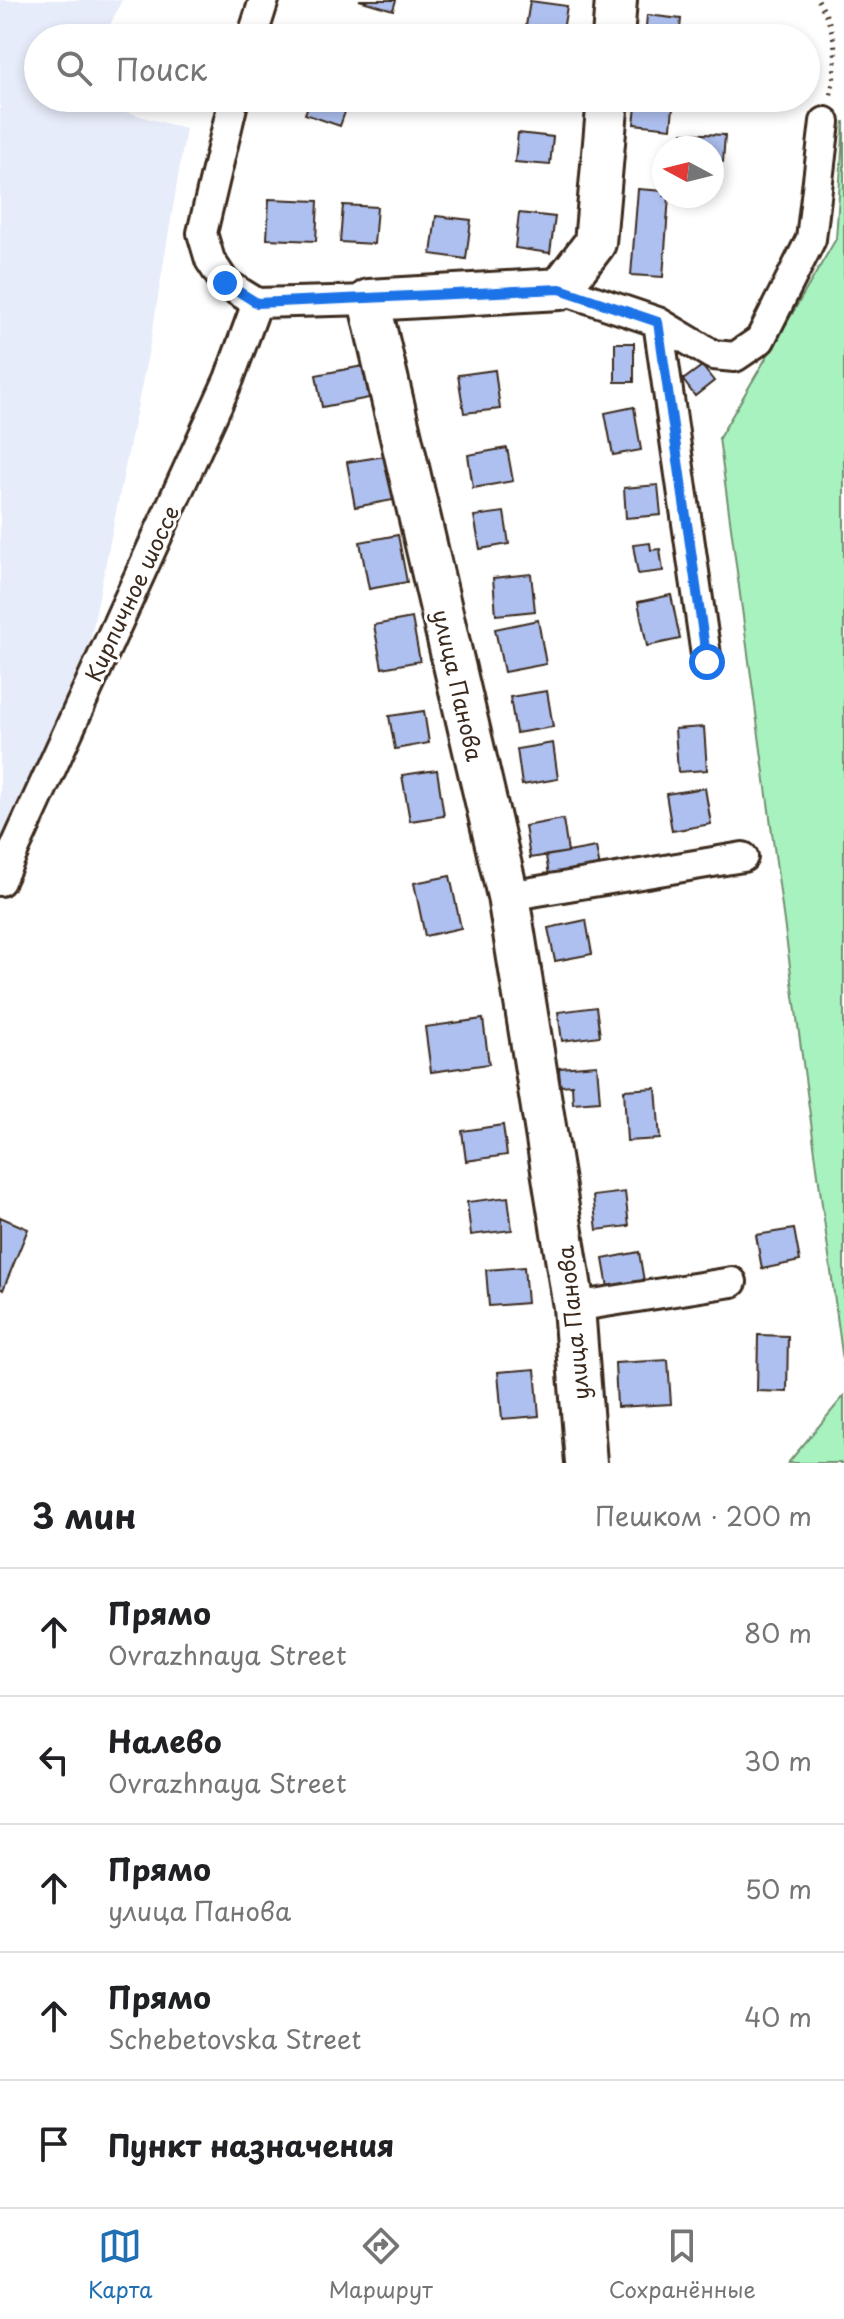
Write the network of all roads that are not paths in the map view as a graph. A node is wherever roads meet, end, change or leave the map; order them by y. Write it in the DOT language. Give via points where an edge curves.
graph roads {
  1 [pos="264,0"];
  2 [pos="616,0"];
  3 [pos="256,24"];
  4 [pos="614,24"];
  5 [pos="231,112"];
  6 [pos="607,112"];
  7 [pos="825,122"];
  8 [pos="560,289"];
  9 [pos="369,300"];
  10 [pos="257,303"];
  11 [pos="658,322"];
  12 [pos="707,662"];
  13 [pos="743,857"];
  14 [pos="0,881"];
  15 [pos="508,896"];
  16 [pos="732,1282"];
  17 [pos="574,1307"];
  18 [pos="586,1463"];
  1 -- 3 [label="street"];
  2 -- 4 [label="street"];
  5 -- 10 [label="street" via="202,233 210,260 225,283"];
  6 -- 8 [label="street" via="595,243"];
  7 -- 11 [label="street" via="811,239 760,340 735,357 713,355"];
  8 -- 9 [label="street"];
  8 -- 11 [label="street"];
  9 -- 10 [label="street"];
  9 -- 15 [label="street, улица Панова"];
  10 -- 14 [label="street, Кирпичное шоссе" via="229,379"];
  11 -- 12 [label="street"];
  13 -- 15 [label="street"];
  15 -- 17 [label="street, улица Панова"];
  16 -- 17 [label="street"];
  17 -- 18 [label="street, улица Панова"];
}
